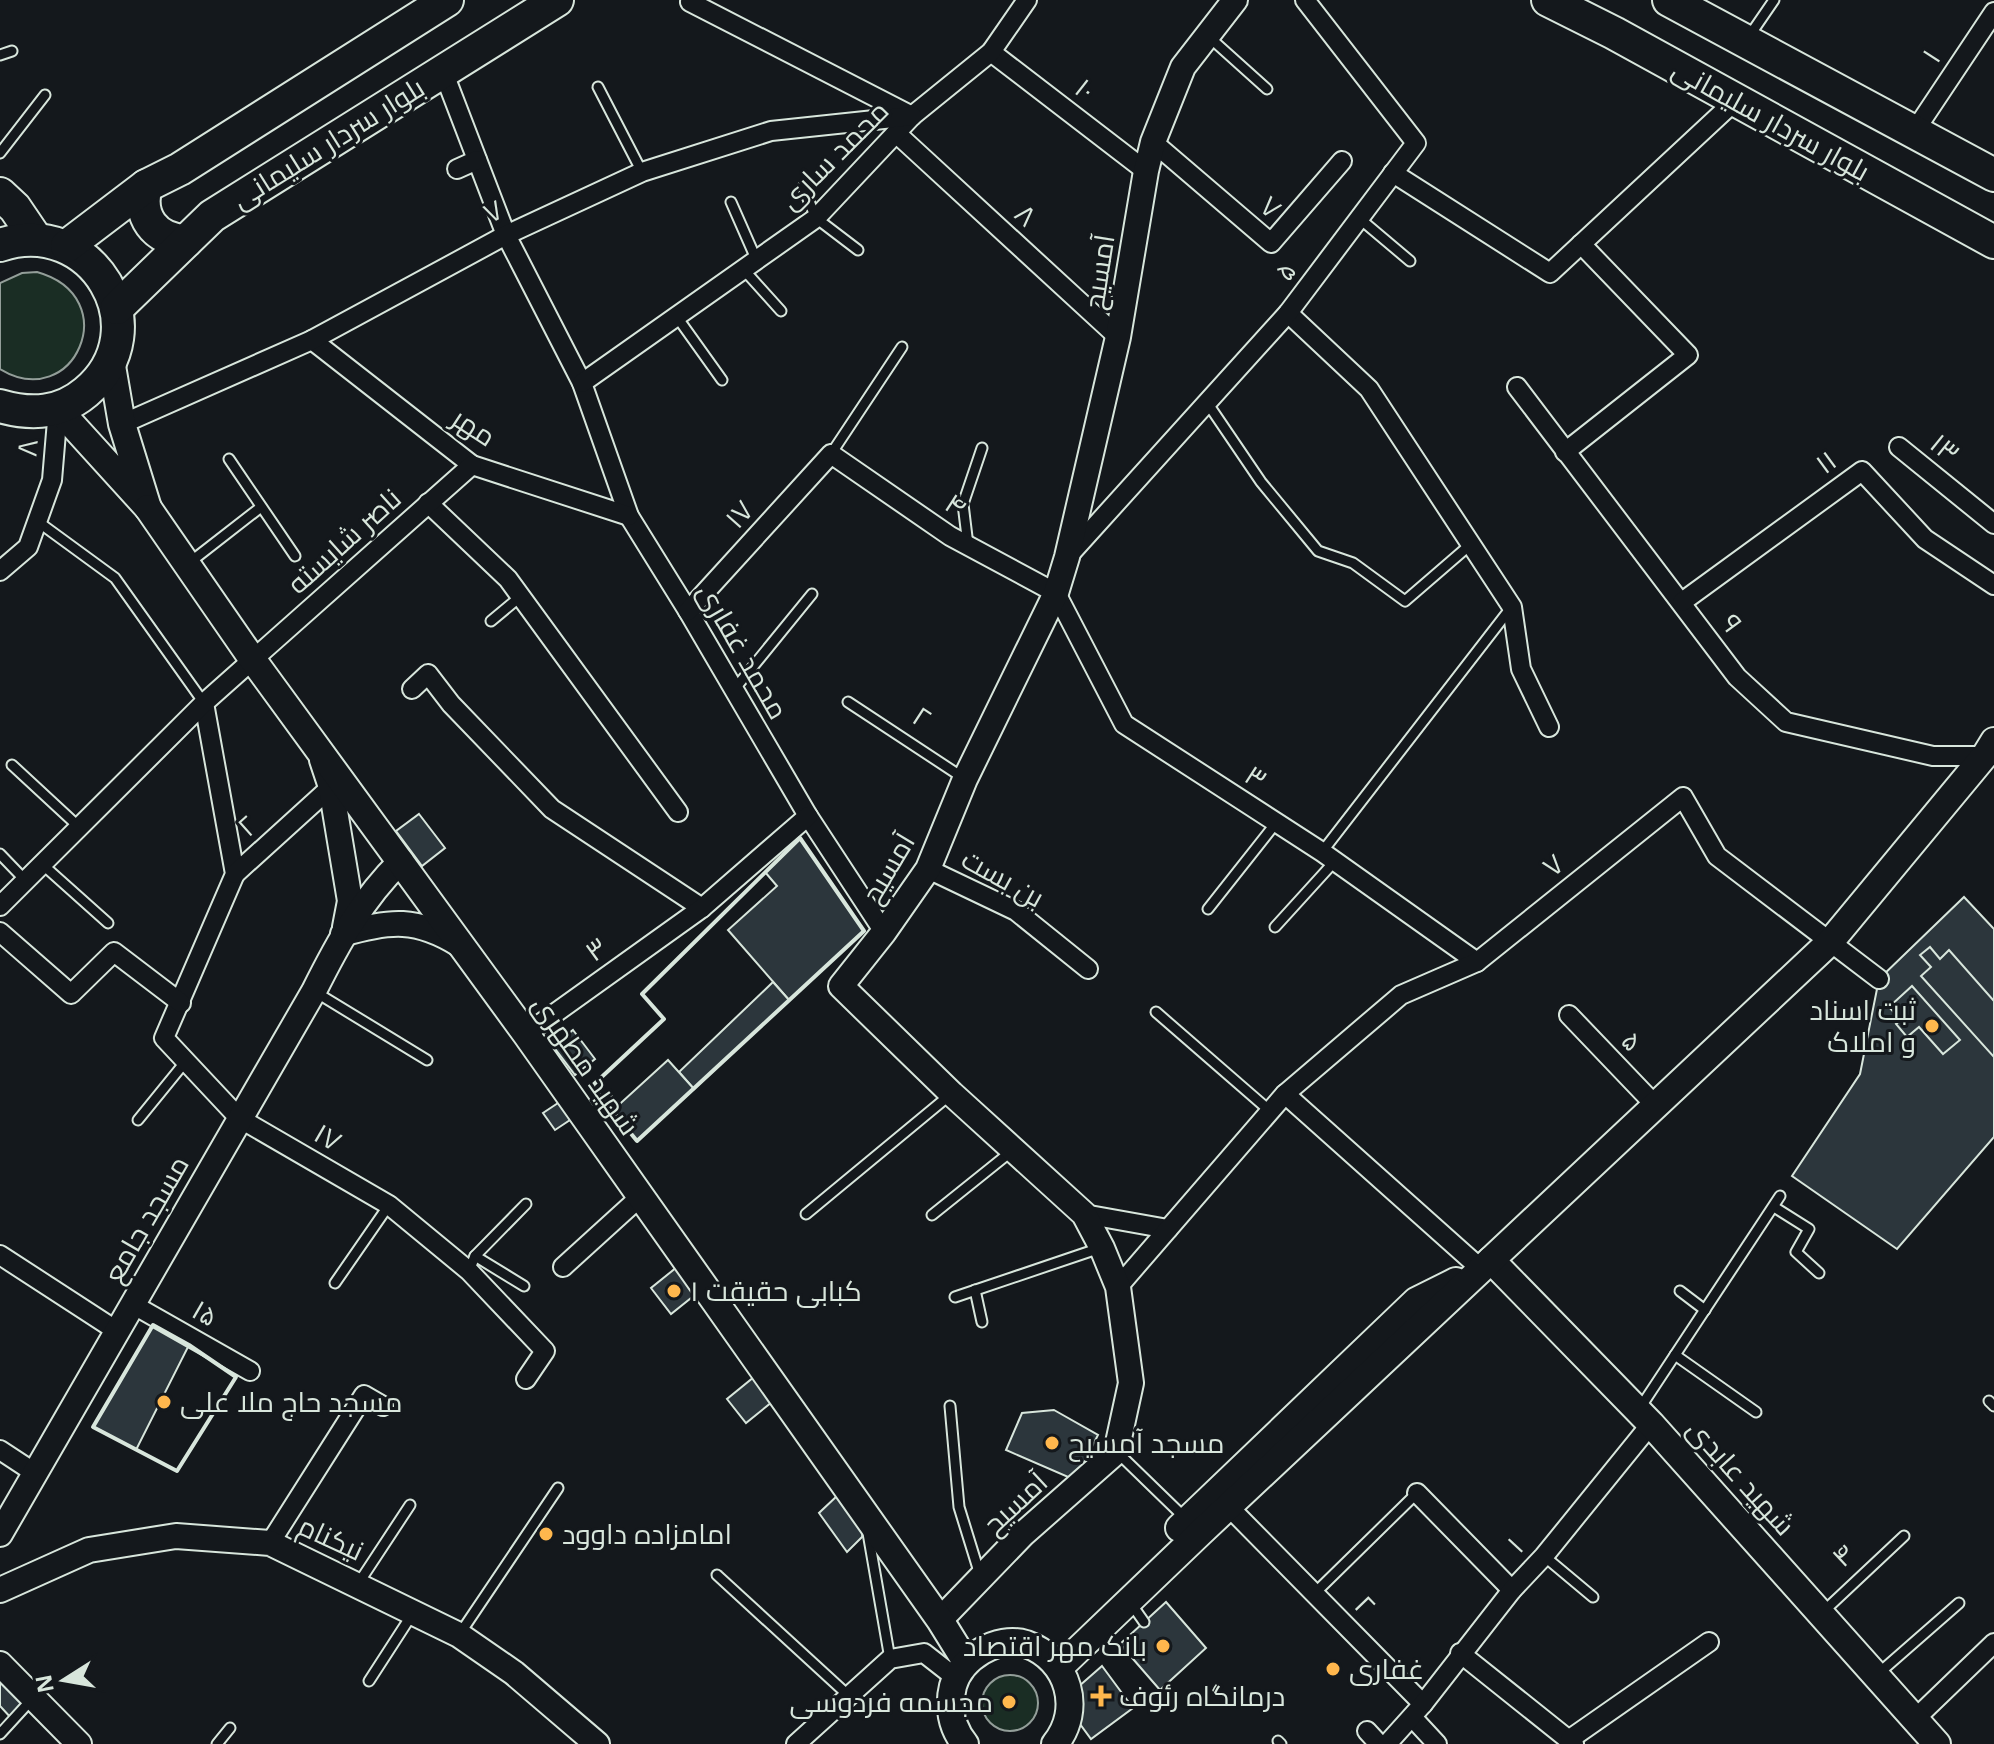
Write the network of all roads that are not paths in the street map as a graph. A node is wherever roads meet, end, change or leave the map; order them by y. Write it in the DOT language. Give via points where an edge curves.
graph roads {
  1 [pos="557,0"];
  2 [pos="1027,0"];
  3 [pos="1235,0"];
  4 [pos="1305,0"];
  5 [pos="1548,0"];
  6 [pos="1669,0"];
  7 [pos="1774,0"];
  8 [pos="690,2"];
  9 [pos="428,5"];
  10 [pos="1994,12"];
  11 [pos="1208,36"];
  12 [pos="1746,41"];
  13 [pos="12,51"];
  14 [pos="991,52"];
  15 [pos="0,55"];
  16 [pos="443,71"];
  17 [pos="598,87"];
  18 [pos="1267,89"];
  19 [pos="45,95"];
  20 [pos="1736,100"];
  21 [pos="912,116"];
  22 [pos="1914,132"];
  23 [pos="896,133"];
  24 [pos="1153,142"];
  25 [pos="0,153"];
  26 [pos="477,160"];
  27 [pos="1342,161"];
  28 [pos="457,169"];
  29 [pos="1146,171"];
  30 [pos="642,172"];
  31 [pos="1393,173"];
  32 [pos="1994,175"];
  33 [pos="146,186"];
  34 [pos="803,187"];
  35 [pos="0,194"];
  36 [pos="731,202"];
  37 [pos="816,218"];
  38 [pos="1359,218"];
  39 [pos="506,235"];
  40 [pos="186,241"];
  41 [pos="1994,242"];
  42 [pos="52,243"];
  43 [pos="1581,244"];
  44 [pos="0,245"];
  45 [pos="858,250"];
  46 [pos="1410,261"];
  47 [pos="751,266"];
  48 [pos="117,308"];
  49 [pos="781,311"];
  50 [pos="1288,313"];
  51 [pos="677,317"];
  52 [pos="1118,337"];
  53 [pos="312,340"];
  54 [pos="902,347"];
  55 [pos="111,360"];
  56 [pos="722,380"];
  57 [pos="582,383"];
  58 [pos="1517,387"];
  59 [pos="1206,401"];
  60 [pos="58,409"];
  61 [pos="6,413"];
  62 [pos="122,424"];
  63 [pos="1899,447"];
  64 [pos="982,448"];
  65 [pos="1565,452"];
  66 [pos="831,454"];
  67 [pos="229,459"];
  68 [pos="472,465"];
  69 [pos="428,503"];
  70 [pos="261,507"];
  71 [pos="148,508"];
  72 [pos="629,516"];
  73 [pos="37,521"];
  74 [pos="1994,524"];
  75 [pos="1471,544"];
  76 [pos="968,545"];
  77 [pos="295,556"];
  78 [pos="1067,557"];
  79 [pos="186,565"];
  80 [pos="0,571"];
  81 [pos="1994,585"];
  82 [pos="1056,593"];
  83 [pos="812,594"];
  84 [pos="521,596"];
  85 [pos="1682,602"];
  86 [pos="1512,607"];
  87 [pos="688,611"];
  88 [pos="491,621"];
  89 [pos="253,660"];
  90 [pos="412,689"];
  91 [pos="733,691"];
  92 [pos="848,702"];
  93 [pos="204,703"];
  94 [pos="1549,727"];
  95 [pos="317,747"];
  96 [pos="1991,750"];
  97 [pos="12,765"];
  98 [pos="965,779"];
  99 [pos="331,787"];
  100 [pos="678,812"];
  101 [pos="808,816"];
  102 [pos="1276,823"];
  103 [pos="79,827"];
  104 [pos="0,854"];
  105 [pos="1329,856"];
  106 [pos="404,857"];
  107 [pos="42,864"];
  108 [pos="928,869"];
  109 [pos="235,874"];
  110 [pos="26,881"];
  111 [pos="0,906"];
  112 [pos="702,908"];
  113 [pos="1208,909"];
  114 [pos="108,923"];
  115 [pos="1275,927"];
  116 [pos="884,932"];
  117 [pos="343,934"];
  118 [pos="3,940"];
  119 [pos="1831,941"];
  120 [pos="459,944"];
  121 [pos="1477,962"];
  122 [pos="1088,969"];
  123 [pos="1879,979"];
  124 [pos="314,991"];
  125 [pos="181,1003"];
  126 [pos="1156,1012"];
  127 [pos="1569,1015"];
  128 [pos="526,1034"];
  129 [pos="427,1060"];
  130 [pos="186,1061"];
  131 [pos="952,1094"];
  132 [pos="1285,1094"];
  133 [pos="1656,1106"];
  134 [pos="1270,1111"];
  135 [pos="239,1118"];
  136 [pos="138,1120"];
  137 [pos="1013,1150"];
  138 [pos="1780,1196"];
  139 [pos="640,1197"];
  140 [pos="526,1204"];
  141 [pos="389,1205"];
  142 [pos="1774,1207"];
  143 [pos="806,1214"];
  144 [pos="1084,1214"];
  145 [pos="932,1215"];
  146 [pos="1168,1229"];
  147 [pos="1102,1248"];
  148 [pos="0,1255"];
  149 [pos="472,1264"];
  150 [pos="563,1267"];
  151 [pos="1480,1270"];
  152 [pos="1819,1273"];
  153 [pos="335,1283"];
  154 [pos="524,1286"];
  155 [pos="1118,1287"];
  156 [pos="975,1290"];
  157 [pos="1680,1291"];
  158 [pos="955,1297"];
  159 [pos="132,1304"];
  160 [pos="1705,1310"];
  161 [pos="982,1322"];
  162 [pos="117,1331"];
  163 [pos="1675,1355"];
  164 [pos="250,1371"];
  165 [pos="526,1379"];
  166 [pos="383,1406"];
  167 [pos="950,1406"];
  168 [pos="1756,1412"];
  169 [pos="1644,1418"];
  170 [pos="0,1450"];
  171 [pos="1116,1452"];
  172 [pos="35,1473"];
  173 [pos="558,1488"];
  174 [pos="1417,1493"];
  175 [pos="410,1505"];
  176 [pos="1229,1507"];
  177 [pos="864,1514"];
  178 [pos="1187,1520"];
  179 [pos="0,1534"];
  180 [pos="1904,1536"];
  181 [pos="270,1543"];
  182 [pos="1544,1556"];
  183 [pos="717,1575"];
  184 [pos="981,1578"];
  185 [pos="358,1584"];
  186 [pos="0,1590"];
  187 [pos="1512,1590"];
  188 [pos="1315,1593"];
  189 [pos="1593,1597"];
  190 [pos="1959,1603"];
  191 [pos="415,1611"];
  192 [pos="1821,1614"];
  193 [pos="940,1620"];
  194 [pos="459,1635"];
  195 [pos="1709,1642"];
  196 [pos="1994,1643"];
  197 [pos="1460,1653"];
  198 [pos="890,1659"];
  199 [pos="1053,1662"];
  200 [pos="0,1664"];
  201 [pos="961,1670"];
  202 [pos="1876,1676"];
  203 [pos="369,1681"];
  204 [pos="23,1690"];
  205 [pos="849,1696"];
  206 [pos="1417,1711"];
  207 [pos="1915,1719"];
  208 [pos="230,1728"];
  209 [pos="0,1734"];
  210 [pos="1572,1741"];
  211 [pos="79,1744"];
  212 [pos="217,1744"];
  213 [pos="597,1744"];
  214 [pos="796,1744"];
  215 [pos="965,1744"];
  216 [pos="1055,1744"];
  217 [pos="1387,1744"];
  218 [pos="1437,1744"];
  219 [pos="1937,1744"];
  1 -- 16 [label="highway, بلوار سردار سلیمانی"];
  2 -- 14 [label="street, محمد ساری"];
  3 -- 11 [label="street, آمسیح"];
  4 -- 31 [label="street, ۵" via="1416,143"];
  5 -- 20 [label="highway, بلوار سردار سلیمانی"];
  6 -- 12 [label="highway, بلوار سردار سلیمانی"];
  7 -- 12 [label="lane"];
  8 -- 21 [label="street"];
  9 -- 33 [label="highway, بلوار سردار سلیمانی" via="180,169"];
  10 -- 22 [label="street, ۱"];
  11 -- 18 [label="lane"];
  11 -- 24 [label="street, آمسیح" via="1183,67"];
  12 -- 22 [label="highway, بلوار سردار سلیمانی"];
  13 -- 15 [label="lane"];
  14 -- 21 [label="street, محمد ساری"];
  14 -- 29 [label="street, ۱۰"];
  16 -- 26 [label="street, محمد غفاری"];
  16 -- 40 [label="highway, بلوار سردار سلیمانی" via="212,216"];
  17 -- 30 [label="lane"];
  19 -- 25 [label="lane"];
  20 -- 41 [label="highway, بلوار سردار سلیمانی"];
  20 -- 43 [label="street"];
  21 -- 23 [label="street, محمد ساری"];
  21 -- 30 [label="street, ۷" via="771,131"];
  22 -- 32 [label="highway, بلوار سردار سلیمانی"];
  23 -- 37 [label="street, محمد ساری"];
  23 -- 52 [label="street, ۸"];
  24 -- 27 [label="street, ۷" via="1271,243"];
  24 -- 29 [label="street, آمسیح"];
  26 -- 28 [label="street"];
  26 -- 39 [label="street, محمد غفاری"];
  29 -- 52 [label="street, آمسیح"];
  30 -- 39 [label="street, ۷"];
  31 -- 38 [label="street, ۵"];
  31 -- 43 [label="street" via="1550,273"];
  33 -- 40 [label="highway" via="143,206 151,226 166,238"];
  33 -- 42 [label="highway, بلوار سردار سلیمانی"];
  34 -- 37 [label="lane"];
  35 -- 42 [label="highway"];
  36 -- 47 [label="lane"];
  37 -- 45 [label="lane"];
  37 -- 47 [label="street, محمد ساری"];
  38 -- 46 [label="lane"];
  38 -- 50 [label="street, ۵"];
  39 -- 53 [label="street, ۷"];
  39 -- 57 [label="street, محمد غفاری"];
  40 -- 48 [label="highway, بلوار سردار سلیمانی"];
  42 -- 44 [label="highway" via="15,240"];
  42 -- 48 [label="highway" via="90,261 107,282"];
  43 -- 65 [label="street" via="1688,355"];
  47 -- 49 [label="lane"];
  47 -- 51 [label="street, محمد ساری"];
  48 -- 55 [label="highway"];
  50 -- 59 [label="street, ۵"];
  50 -- 75 [label="street" via="1369,389"];
  51 -- 56 [label="lane"];
  51 -- 57 [label="street, محمد ساری"];
  52 -- 78 [label="street, آمسیح"];
  53 -- 62 [label="street, ۷"];
  53 -- 68 [label="street, مهر"];
  54 -- 66 [label="lane"];
  55 -- 60 [label="highway" via="97,383"];
  55 -- 62 [label="main road"];
  57 -- 72 [label="street, محمد غفاری"];
  58 -- 65 [label="street, ۹"];
  59 -- 75 [label="lane" via="1261,482 1318,551 1353,563 1405,601"];
  59 -- 78 [label="street, ۵"];
  60 -- 61 [label="highway"];
  60 -- 71 [label="main road"];
  60 -- 73 [label="street, ۸" via="52,480"];
  62 -- 71 [label="main road"];
  63 -- 74 [label="street, ۱۳"];
  64 -- 76 [label="lane" via="963,504"];
  65 -- 85 [label="street, ۹"];
  66 -- 76 [label="street, ۴"];
  66 -- 87 [label="street, ۱۷"];
  67 -- 70 [label="lane"];
  68 -- 69 [label="street, ناصر شایسته"];
  68 -- 72 [label="street, مهر"];
  69 -- 84 [label="street"];
  69 -- 89 [label="street, ناصر شایسته"];
  70 -- 77 [label="lane"];
  70 -- 79 [label="lane"];
  71 -- 79 [label="main road, شهید مطهری"];
  72 -- 87 [label="street, محمد غفاری"];
  73 -- 80 [label="street, ۸" via="28,547"];
  73 -- 93 [label="lane" via="115,578"];
  75 -- 86 [label="street"];
  76 -- 82 [label="street, ۴"];
  78 -- 82 [label="street, آمسیح"];
  79 -- 89 [label="main road, شهید مطهری"];
  81 -- 85 [label="street, ۱۱" via="1925,539 1862,471"];
  82 -- 98 [label="street, آمسیح"];
  82 -- 102 [label="street, ۳" via="1124,724"];
  83 -- 91 [label="lane"];
  84 -- 88 [label="lane"];
  84 -- 100 [label="street"];
  85 -- 96 [label="street, ۹" via="1737,677 1786,722 1933,756"];
  86 -- 94 [label="street" via="1521,669"];
  86 -- 105 [label="lane"];
  87 -- 91 [label="street, محمد غفاری"];
  89 -- 93 [label="street"];
  89 -- 95 [label="main road, شهید مطهری"];
  90 -- 112 [label="street" via="428,674 552,809"];
  91 -- 101 [label="street, محمد غفاری"];
  92 -- 98 [label="lane, ۲"];
  93 -- 103 [label="street"];
  93 -- 109 [label="street"];
  95 -- 99 [label="street"];
  95 -- 106 [label="main road, شهید مطهری"];
  96 -- 119 [label="main road"];
  97 -- 103 [label="lane"];
  98 -- 108 [label="street, آمسیح"];
  99 -- 109 [label="street, ۲"];
  99 -- 117 [label="street" via="350,901"];
  101 -- 112 [label="street, ۳"];
  101 -- 116 [label="street, محمد غفاری"];
  102 -- 105 [label="street, ۳"];
  102 -- 113 [label="lane"];
  103 -- 107 [label="street"];
  104 -- 110 [label="lane"];
  105 -- 115 [label="lane"];
  105 -- 121 [label="street, ۳"];
  106 -- 117 [label="street" via="377,884"];
  106 -- 120 [label="main road, شهید مطهری"];
  107 -- 110 [label="street"];
  107 -- 114 [label="lane"];
  108 -- 116 [label="street, آمسیح"];
  108 -- 122 [label="street, بن بست" via="1016,911"];
  109 -- 125 [label="street"];
  110 -- 111 [label="street"];
  112 -- 128 [label="street, ۳"];
  116 -- 131 [label="street, آمسیح" via="841,986"];
  117 -- 120 [label="street" via="378,924 411,924 437,930"];
  117 -- 124 [label="street, مسجد جامع"];
  118 -- 125 [label="street" via="71,994 114,952"];
  119 -- 121 [label="street, ۷" via="1717,856 1683,797"];
  119 -- 123 [label="street"];
  119 -- 133 [label="main road"];
  120 -- 128 [label="main road, شهید مطهری"];
  121 -- 132 [label="street, ۷" via="1401,995"];
  124 -- 129 [label="lane"];
  124 -- 135 [label="street, مسجد جامع"];
  125 -- 130 [label="street, ۱۷" via="164,1038"];
  126 -- 134 [label="lane"];
  127 -- 133 [label="street, ۵"];
  128 -- 139 [label="main road, شهید مطهری" via="598,1113"];
  130 -- 135 [label="street, ۱۷"];
  130 -- 136 [label="lane"];
  131 -- 137 [label="street, آمسیح"];
  131 -- 143 [label="lane"];
  132 -- 134 [label="street, ۷"];
  132 -- 151 [label="street"];
  133 -- 151 [label="main road"];
  134 -- 146 [label="street, ۷"];
  135 -- 141 [label="street, ۱۷"];
  135 -- 159 [label="street, مسجد جامع"];
  137 -- 144 [label="street, آمسیح"];
  137 -- 145 [label="lane"];
  138 -- 142 [label="lane"];
  139 -- 150 [label="street"];
  139 -- 177 [label="main road, شهید مطهری"];
  140 -- 149 [label="lane"];
  141 -- 149 [label="street, ۱۷"];
  141 -- 153 [label="lane"];
  142 -- 152 [label="lane" via="1809,1229 1796,1252"];
  142 -- 160 [label="lane"];
  144 -- 146 [label="street"];
  144 -- 147 [label="street, آمسیح"];
  146 -- 155 [label="street, ۷"];
  147 -- 155 [label="street, آمسیح"];
  147 -- 156 [label="lane"];
  148 -- 162 [label="street"];
  149 -- 154 [label="lane"];
  149 -- 165 [label="street, ۱۷" via="545,1351"];
  151 -- 169 [label="main road, شهید عابدی"];
  151 -- 176 [label="main road"];
  151 -- 178 [label="main road" via="1416,1301"];
  155 -- 171 [label="street, آمسیح" via="1131,1383"];
  156 -- 158 [label="lane"];
  156 -- 161 [label="lane"];
  157 -- 160 [label="lane"];
  159 -- 162 [label="street, مسجد جامع"];
  159 -- 164 [label="street, ۱۵"];
  160 -- 163 [label="lane"];
  162 -- 172 [label="street, مسجد جامع"];
  163 -- 168 [label="lane"];
  163 -- 169 [label="lane"];
  166 -- 181 [label="street" via="364,1395"];
  167 -- 184 [label="lane" via="959,1507"];
  169 -- 182 [label="street, ۱"];
  169 -- 192 [label="main road, شهید عابدی"];
  170 -- 172 [label="street"];
  171 -- 178 [label="lane"];
  171 -- 184 [label="street, آمسیح"];
  172 -- 179 [label="street, مسجد جامع"];
  173 -- 194 [label="lane"];
  174 -- 187 [label="street"];
  174 -- 188 [label="lane"];
  175 -- 185 [label="lane"];
  176 -- 188 [label="street, ۲"];
  176 -- 199 [label="main road" via="1136,1611"];
  177 -- 193 [label="main road, شهید مطهری"];
  177 -- 198 [label="lane"];
  178 -- 199 [label="main road"];
  180 -- 192 [label="lane, ۴"];
  181 -- 185 [label="street, نیکنام"];
  181 -- 186 [label="street, نیکنام" via="176,1536 89,1550"];
  182 -- 187 [label="street, ۱"];
  182 -- 189 [label="lane"];
  183 -- 205 [label="lane"];
  184 -- 193 [label="street, آمسیح"];
  185 -- 191 [label="street, نیکنام"];
  187 -- 197 [label="street, ۱"];
  188 -- 206 [label="street, ۲"];
  190 -- 202 [label="lane"];
  191 -- 194 [label="street, نیکنام"];
  191 -- 203 [label="lane"];
  192 -- 202 [label="main road, شهید عابدی"];
  193 -- 201 [label="main road, شهید مطهری"];
  194 -- 213 [label="street, نیکنام" via="514,1673"];
  195 -- 210 [label="street"];
  196 -- 207 [label="street"];
  197 -- 206 [label="street, ۱"];
  197 -- 210 [label="street"];
  198 -- 201 [label="street" via="924,1653"];
  198 -- 205 [label="street"];
  199 -- 201 [label="main road" via="1024,1643 997,1644 980,1651"];
  199 -- 216 [label="main road" via="1073,1704"];
  200 -- 204 [label="street"];
  201 -- 215 [label="main road" via="950,1697 952,1717"];
  202 -- 207 [label="main road, شهید عابدی"];
  204 -- 209 [label="lane"];
  204 -- 211 [label="street"];
  205 -- 214 [label="street"];
  206 -- 217 [label="street"];
  206 -- 218 [label="street, ۲"];
  207 -- 219 [label="main road, شهید عابدی"];
  208 -- 212 [label="lane"];
}
